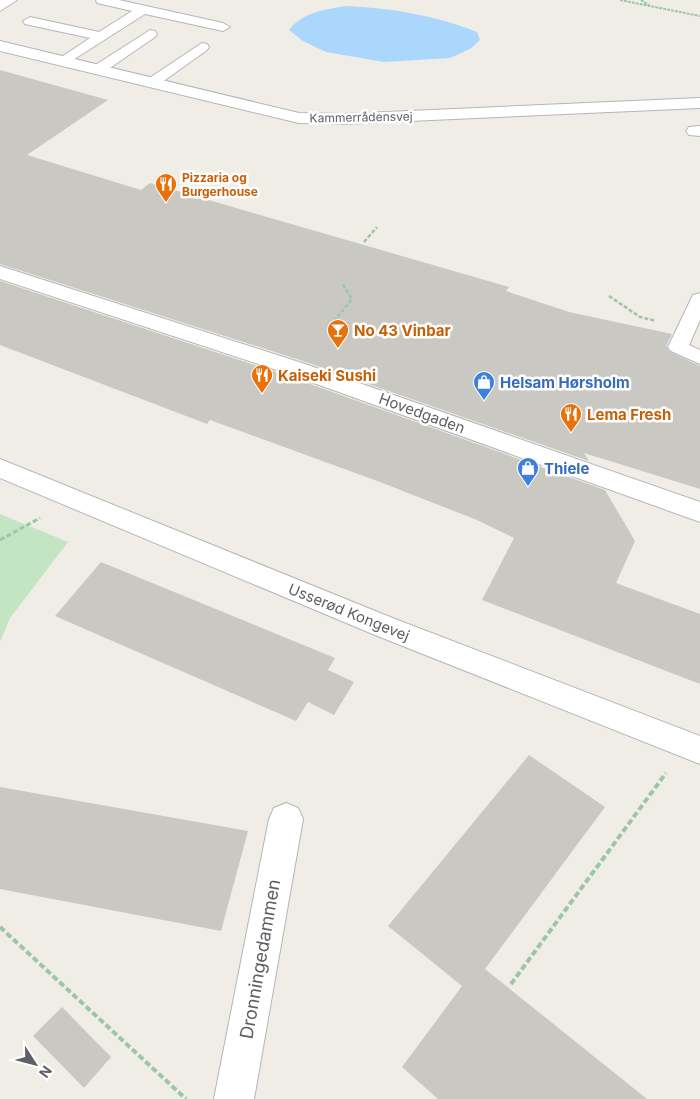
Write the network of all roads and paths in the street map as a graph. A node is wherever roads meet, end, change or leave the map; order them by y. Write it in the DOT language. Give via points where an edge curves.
graph roads {
  1 [pos="10,0"];
  2 [pos="102,0"];
  3 [pos="620,0"];
  4 [pos="641,0"];
  5 [pos="0,6"];
  6 [pos="650,7"];
  7 [pos="143,9"];
  8 [pos="700,16"];
  9 [pos="30,21"];
  10 [pos="223,27"];
  11 [pos="150,34"];
  12 [pos="101,37"];
  13 [pos="0,46"];
  14 [pos="202,47"];
  15 [pos="65,61"];
  16 [pos="99,69"];
  17 [pos="153,82"];
  18 [pos="700,103"];
  19 [pos="377,227"];
  20 [pos="364,242"];
  21 [pos="0,272"];
  22 [pos="342,283"];
  23 [pos="608,296"];
  24 [pos="700,299"];
  25 [pos="330,326"];
  26 [pos="688,328"];
  27 [pos="700,358"];
  28 [pos="0,468"];
  29 [pos="69,496"];
  30 [pos="700,512"];
  31 [pos="0,540"];
  32 [pos="694,747"];
  33 [pos="286,819"];
  34 [pos="0,927"];
  35 [pos="511,984"];
  36 [pos="186,1099"];
  37 [pos="234,1099"];
  1 -- 5 [label="street"];
  2 -- 7 [label="lane"];
  3 -- 6 [label="path"];
  4 -- 6 [label="path"];
  6 -- 8 [label="path"];
  7 -- 10 [label="lane"];
  7 -- 12 [label="lane"];
  9 -- 12 [label="lane"];
  11 -- 16 [label="lane"];
  12 -- 15 [label="lane"];
  13 -- 15 [label="street, Kammerrådensvej"];
  14 -- 17 [label="lane"];
  15 -- 16 [label="street, Kammerrådensvej"];
  16 -- 17 [label="street, Kammerrådensvej"];
  17 -- 18 [label="street, Kammerrådensvej" via="299,118 342,119"];
  19 -- 20 [label="path"];
  21 -- 30 [label="street, Hovedgaden" via="294,368"];
  22 -- 25 [label="path" via="352,299"];
  23 -- 26 [label="path" via="640,317"];
  24 -- 26 [label="lane"];
  26 -- 27 [label="lane" via="678,347"];
  28 -- 29 [label="street, Usserød Kongevej"];
  29 -- 31 [label="path" via="25,528"];
  29 -- 32 [label="street, Usserød Kongevej" via="385,627"];
  32 -- 35 [label="path"];
  33 -- 37 [label="street, Dronningedammen"];
  34 -- 36 [label="path"];
}
